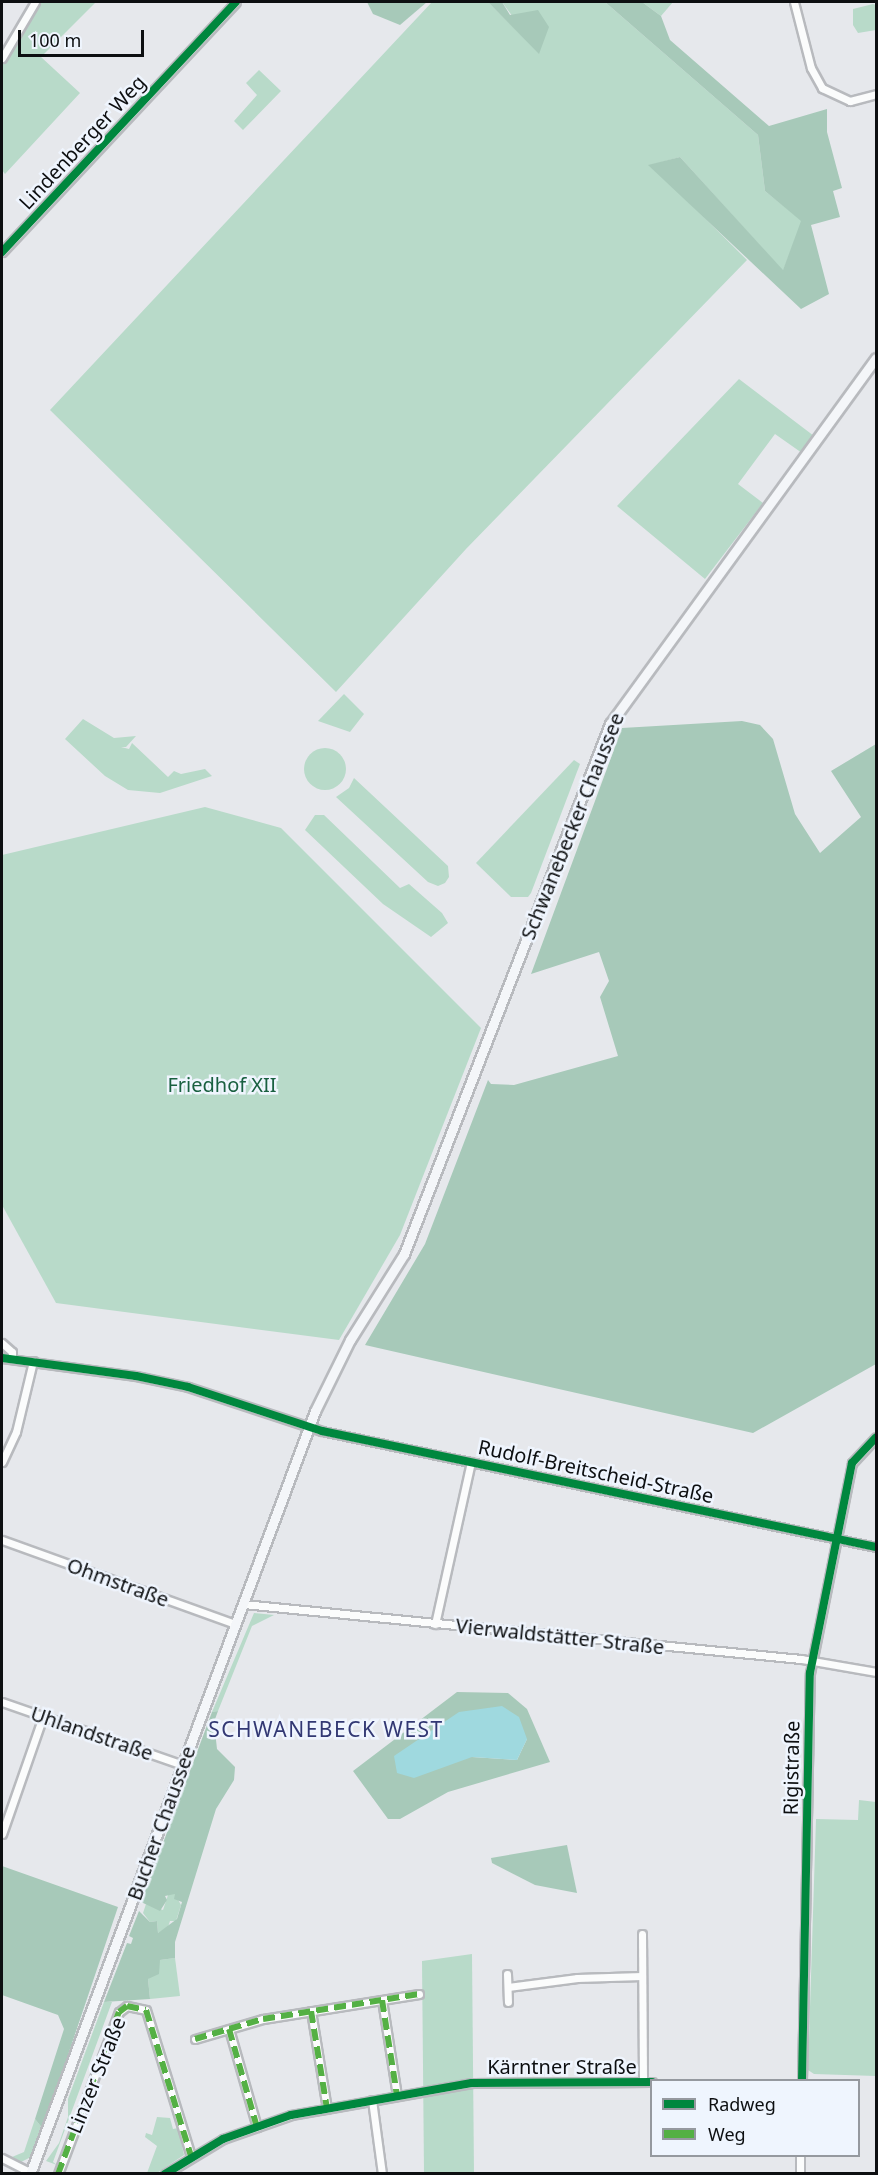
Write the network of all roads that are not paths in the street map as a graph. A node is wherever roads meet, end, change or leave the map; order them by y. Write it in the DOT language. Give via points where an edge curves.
graph roads {
  1 [pos="35,2"];
  2 [pos="236,2"];
  3 [pos="794,2"];
  4 [pos="2,58"];
  5 [pos="876,94"];
  6 [pos="2,252"];
  7 [pos="876,358"];
  8 [pos="350,1340"];
  9 [pos="2,1343"];
  10 [pos="2,1358"];
  11 [pos="12,1359"];
  12 [pos="33,1361"];
  13 [pos="310,1425"];
  14 [pos="876,1437"];
  15 [pos="2,1462"];
  16 [pos="471,1462"];
  17 [pos="836,1539"];
  18 [pos="2,1540"];
  19 [pos="876,1547"];
  20 [pos="243,1604"];
  21 [pos="235,1624"];
  22 [pos="435,1624"];
  23 [pos="812,1661"];
  24 [pos="876,1672"];
  25 [pos="2,1702"];
  26 [pos="43,1716"];
  27 [pos="183,1765"];
  28 [pos="2,1834"];
  29 [pos="642,1934"];
  30 [pos="507,1974"];
  31 [pos="642,1976"];
  32 [pos="508,1987"];
  33 [pos="419,1994"];
  34 [pos="382,2000"];
  35 [pos="508,2002"];
  36 [pos="311,2011"];
  37 [pos="228,2029"];
  38 [pos="195,2040"];
  39 [pos="802,2079"];
  40 [pos="647,2082"];
  41 [pos="397,2096"];
  42 [pos="372,2100"];
  43 [pos="327,2109"];
  44 [pos="257,2127"];
  45 [pos="191,2157"];
  46 [pos="800,2157"];
  47 [pos="2,2158"];
  48 [pos="31,2173"];
  49 [pos="58,2174"];
  50 [pos="165,2174"];
  51 [pos="382,2174"];
  52 [pos="800,2174"];
  1 -- 4 [label="street"];
  2 -- 6 [label="street, Lindenberger Weg"];
  3 -- 5 [label="street" via="810,68 822,88 850,101"];
  7 -- 8 [label="main road, Schwanebecker Chaussee" via="615,715 404,1254"];
  8 -- 13 [label="main road, Bucher Chaussee"];
  9 -- 11 [label="street" via="12,1352"];
  10 -- 11 [label="street, Rudolf-Breitscheid-Straße"];
  11 -- 12 [label="street, Rudolf-Breitscheid-Straße"];
  12 -- 13 [label="street, Rudolf-Breitscheid-Straße" via="178,1385"];
  12 -- 15 [label="street" via="16,1432"];
  13 -- 16 [label="street, Rudolf-Breitscheid-Straße"];
  13 -- 20 [label="main road, Bucher Chaussee"];
  14 -- 17 [label="street, Rigistraße" via="854,1460"];
  16 -- 17 [label="street, Rudolf-Breitscheid-Straße"];
  16 -- 22 [label="street"];
  17 -- 19 [label="street, Rudolf-Breitscheid-Straße"];
  17 -- 23 [label="street, Rigistraße"];
  18 -- 21 [label="street, Ohmstraße"];
  20 -- 21 [label="main road, Bucher Chaussee"];
  20 -- 22 [label="street, Vierwaldstätter Straße"];
  21 -- 27 [label="main road, Bucher Chaussee"];
  22 -- 23 [label="street, Vierwaldstätter Straße"];
  23 -- 24 [label="street, Vierwaldstätter Straße"];
  23 -- 39 [label="street, Rigistraße"];
  25 -- 26 [label="street, Uhlandstraße"];
  26 -- 27 [label="street, Uhlandstraße"];
  26 -- 28 [label="street"];
  27 -- 48 [label="main road, Bucher Chaussee"];
  29 -- 31 [label="street"];
  30 -- 32 [label="street"];
  31 -- 32 [label="street" via="578,1978"];
  31 -- 40 [label="street"];
  32 -- 35 [label="street"];
  33 -- 34 [label="street"];
  34 -- 36 [label="street"];
  34 -- 41 [label="street"];
  36 -- 37 [label="street"];
  36 -- 43 [label="street"];
  37 -- 38 [label="street"];
  37 -- 44 [label="street"];
  40 -- 41 [label="street, Kärntner Straße" via="472,2083"];
  41 -- 42 [label="street, Kärntner Straße"];
  42 -- 43 [label="street, Kärntner Straße"];
  42 -- 51 [label="street"];
  43 -- 44 [label="street, Kärntner Straße"];
  44 -- 45 [label="street, Kärntner Straße" via="223,2139"];
  45 -- 49 [label="street, Linzer Straße" via="146,2010 127,2006 119,2012"];
  45 -- 50 [label="street, Kärntner Straße"];
  46 -- 52 [label="street"];
  47 -- 48 [label="street"];
}
